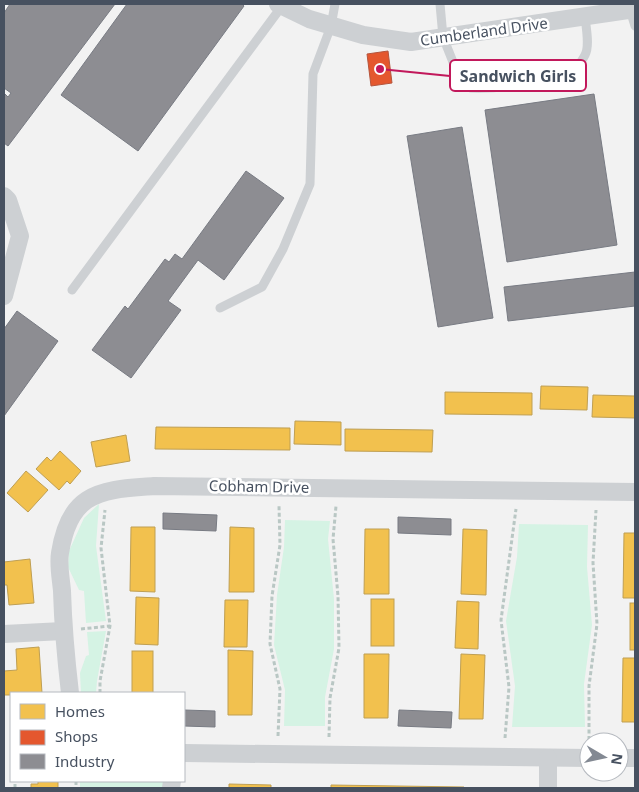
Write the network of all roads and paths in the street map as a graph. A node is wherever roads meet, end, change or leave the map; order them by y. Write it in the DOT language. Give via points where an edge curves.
graph roads {
  1 [pos="335,4"];
  2 [pos="440,4"];
  3 [pos="280,5"];
  4 [pos="634,15"];
  5 [pos="585,16"];
  6 [pos="331,26"];
  7 [pos="443,38"];
  8 [pos="4,196"];
  9 [pos="72,290"];
  10 [pos="4,296"];
  11 [pos="220,308"];
  12 [pos="279,488"];
  13 [pos="338,488"];
  14 [pos="518,491"];
  15 [pos="107,492"];
  16 [pos="597,492"];
  17 [pos="635,492"];
  18 [pos="110,626"];
  19 [pos="64,631"];
  20 [pos="4,634"];
  21 [pos="70,692"];
  22 [pos="100,692"];
  23 [pos="589,732"];
  24 [pos="185,753"];
  25 [pos="278,755"];
  26 [pos="329,755"];
  27 [pos="504,758"];
  28 [pos="548,758"];
  29 [pos="579,758"];
  30 [pos="548,788"];
  1 -- 6 [label="lane"];
  2 -- 7 [label="lane"];
  3 -- 6 [label="street, Cumberland Drive"];
  3 -- 9 [label="lane"];
  4 -- 5 [label="street, Cumberland Drive"];
  5 -- 7 [label="street, Cumberland Drive"];
  5 -- 7 [label="lane" via="586,53 578,66 554,78 500,88 471,88 461,78"];
  6 -- 7 [label="street, Cumberland Drive" via="363,35 412,42"];
  6 -- 11 [label="lane" via="313,74 310,184 284,249 262,287"];
  8 -- 10 [label="street" via="20,236"];
  12 -- 13 [label="street, Cobham Drive"];
  12 -- 15 [label="street, Cobham Drive" via="154,486"];
  12 -- 25 [label="path" via="280,545 272,596 270,644 280,689"];
  13 -- 14 [label="street, Cobham Drive"];
  13 -- 26 [label="path" via="333,539 339,648 330,698"];
  14 -- 16 [label="street, Cobham Drive"];
  14 -- 27 [label="path" via="501,620 509,688"];
  15 -- 18 [label="path" via="101,548"];
  15 -- 19 [label="street, Cobham Drive" via="86,501 73,514 64,533 60,554"];
  16 -- 17 [label="street, Cobham Drive"];
  16 -- 23 [label="path" via="593,563 597,624 589,686"];
  18 -- 19 [label="path"];
  18 -- 22 [label="path"];
  19 -- 20 [label="street"];
  19 -- 21 [label="street, Cobham Drive"];
  24 -- 25 [label="street"];
  25 -- 26 [label="street"];
  26 -- 27 [label="street"];
  27 -- 28 [label="street"];
  28 -- 29 [label="street"];
  28 -- 30 [label="street"];
}
